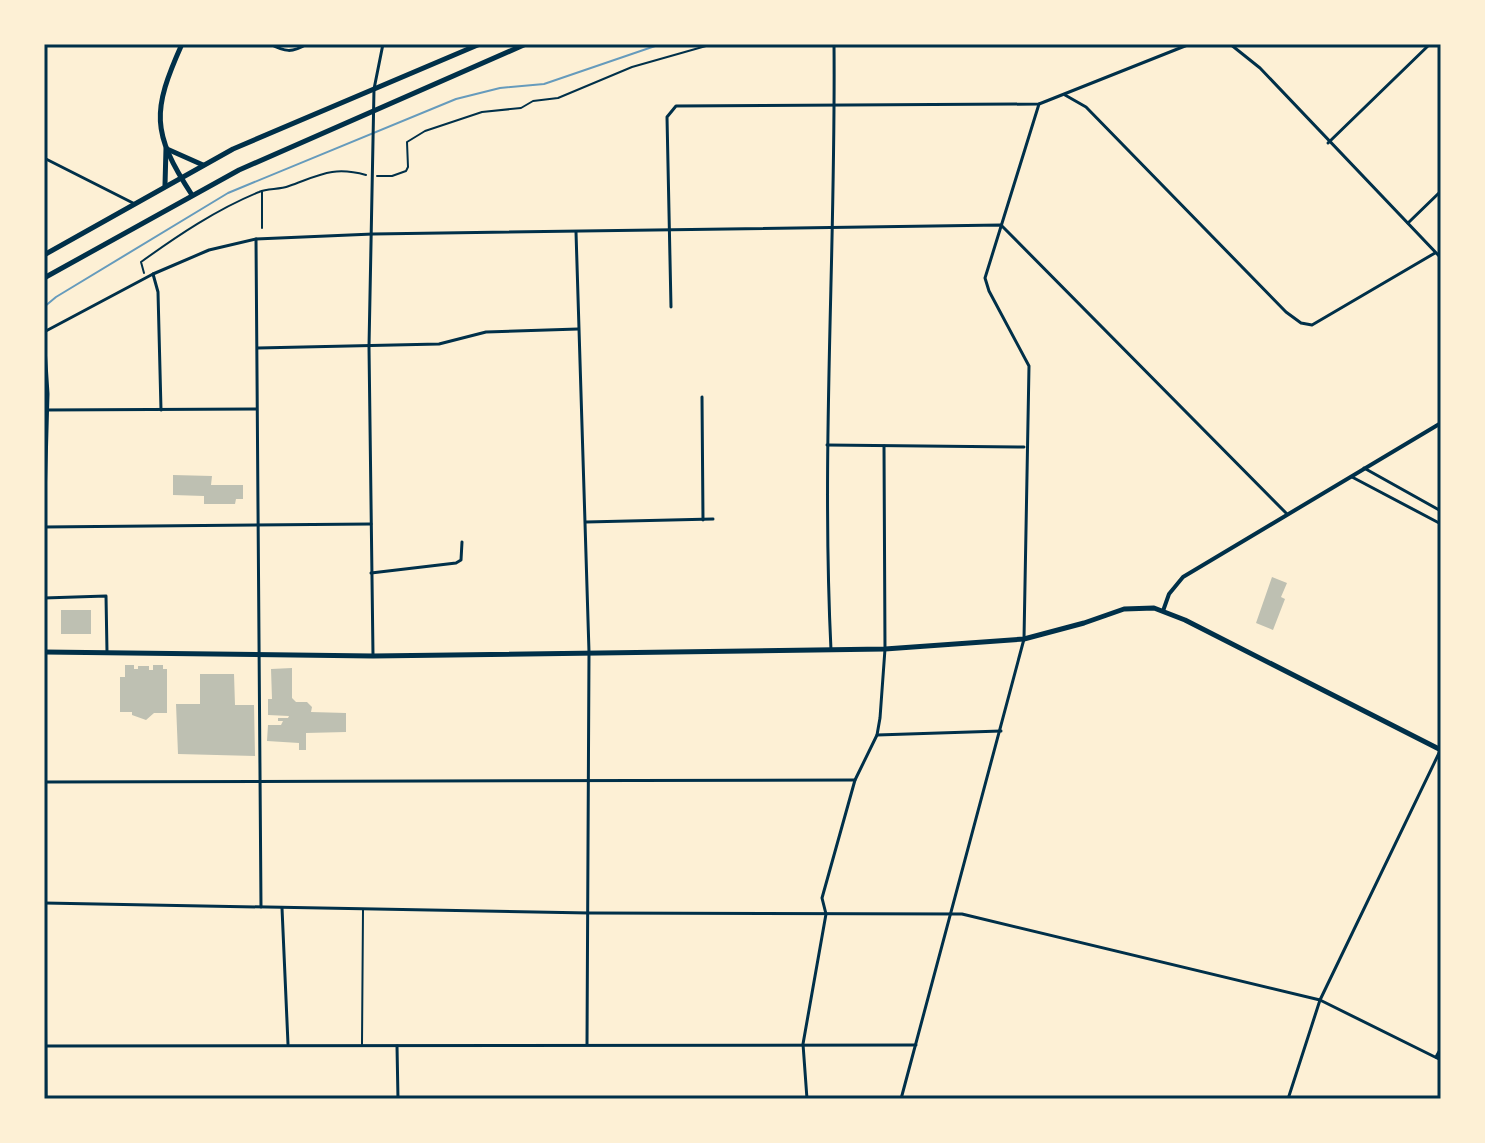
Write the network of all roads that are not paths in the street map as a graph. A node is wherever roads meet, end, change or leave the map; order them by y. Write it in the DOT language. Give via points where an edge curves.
graph roads {
  1 [pos="182,44"];
  2 [pos="270,44"];
  3 [pos="307,44"];
  4 [pos="383,44"];
  5 [pos="480,44"];
  6 [pos="526,44"];
  7 [pos="834,44"];
  8 [pos="1190,44"];
  9 [pos="1230,44"];
  10 [pos="1430,44"];
  11 [pos="374,89"];
  12 [pos="1065,95"];
  13 [pos="1039,104"];
  14 [pos="835,105"];
  15 [pos="374,110"];
  16 [pos="1328,143"];
  17 [pos="166,148"];
  18 [pos="44,158"];
  19 [pos="203,165"];
  20 [pos="180,177"];
  21 [pos="165,185"];
  22 [pos="1441,191"];
  23 [pos="192,195"];
  24 [pos="136,204"];
  25 [pos="1408,223"];
  26 [pos="1001,225"];
  27 [pos="833,227"];
  28 [pos="668,229"];
  29 [pos="576,232"];
  30 [pos="373,234"];
  31 [pos="256,239"];
  32 [pos="1435,253"];
  33 [pos="44,255"];
  34 [pos="1441,258"];
  35 [pos="153,274"];
  36 [pos="44,278"];
  37 [pos="671,307"];
  38 [pos="578,329"];
  39 [pos="44,332"];
  40 [pos="369,347"];
  41 [pos="44,348"];
  42 [pos="258,348"];
  43 [pos="702,397"];
  44 [pos="256,409"];
  45 [pos="45,410"];
  46 [pos="161,410"];
  47 [pos="1441,423"];
  48 [pos="827,445"];
  49 [pos="884,446"];
  50 [pos="1025,447"];
  51 [pos="1364,468"];
  52 [pos="1352,477"];
  53 [pos="44,500"];
  54 [pos="1441,511"];
  55 [pos="1288,515"];
  56 [pos="713,519"];
  57 [pos="703,520"];
  58 [pos="586,522"];
  59 [pos="371,524"];
  60 [pos="1441,524"];
  61 [pos="257,526"];
  62 [pos="44,527"];
  63 [pos="462,542"];
  64 [pos="371,573"];
  65 [pos="44,583"];
  66 [pos="44,598"];
  67 [pos="1163,611"];
  68 [pos="1024,639"];
  69 [pos="885,649"];
  70 [pos="831,650"];
  71 [pos="44,652"];
  72 [pos="107,652"];
  73 [pos="589,652"];
  74 [pos="261,655"];
  75 [pos="373,656"];
  76 [pos="1001,731"];
  77 [pos="877,735"];
  78 [pos="1441,750"];
  79 [pos="589,779"];
  80 [pos="855,780"];
  81 [pos="261,781"];
  82 [pos="44,782"];
  83 [pos="44,903"];
  84 [pos="261,907"];
  85 [pos="282,908"];
  86 [pos="363,909"];
  87 [pos="589,913"];
  88 [pos="826,914"];
  89 [pos="950,914"];
  90 [pos="44,944"];
  91 [pos="1320,1000"];
  92 [pos="587,1044"];
  93 [pos="803,1044"];
  94 [pos="288,1045"];
  95 [pos="916,1045"];
  96 [pos="45,1046"];
  97 [pos="362,1046"];
  98 [pos="397,1046"];
  99 [pos="1441,1048"];
  100 [pos="1439,1058"];
  101 [pos="45,1099"];
  102 [pos="398,1099"];
  103 [pos="807,1099"];
  104 [pos="901,1099"];
  105 [pos="1288,1099"];
  1 -- 17 [label="main road" via="161,96"];
  2 -- 3 [label="street" via="293,52"];
  4 -- 11 [label="street"];
  5 -- 11 [label="main road"];
  6 -- 15 [label="main road"];
  7 -- 14 [label="street"];
  8 -- 12 [label="street"];
  9 -- 16 [label="street" via="1260,68"];
  10 -- 16 [label="street"];
  11 -- 15 [label="street"];
  11 -- 19 [label="main road"];
  12 -- 13 [label="street"];
  12 -- 32 [label="street" via="1086,107 1301,323 1312,325"];
  13 -- 14 [label="street"];
  13 -- 26 [label="street"];
  14 -- 27 [label="street"];
  14 -- 28 [label="street" via="676,106 667,117"];
  15 -- 23 [label="main road"];
  15 -- 30 [label="street"];
  16 -- 25 [label="street"];
  17 -- 19 [label="main road"];
  17 -- 20 [label="main road"];
  17 -- 21 [label="main road"];
  18 -- 24 [label="street"];
  19 -- 20 [label="main road"];
  20 -- 21 [label="main road"];
  20 -- 23 [label="main road"];
  21 -- 24 [label="main road"];
  22 -- 25 [label="street"];
  23 -- 36 [label="main road"];
  24 -- 33 [label="main road"];
  25 -- 32 [label="street"];
  26 -- 27 [label="street"];
  26 -- 50 [label="street" via="985,278 1029,366"];
  26 -- 55 [label="street"];
  27 -- 28 [label="street"];
  27 -- 48 [label="street"];
  28 -- 29 [label="street"];
  28 -- 37 [label="street"];
  29 -- 30 [label="street"];
  29 -- 38 [label="street"];
  30 -- 31 [label="street"];
  30 -- 40 [label="street"];
  31 -- 35 [label="street" via="209,250"];
  31 -- 42 [label="street"];
  32 -- 34 [label="street"];
  35 -- 39 [label="street"];
  35 -- 46 [label="street"];
  38 -- 40 [label="street" via="486,332 439,344"];
  38 -- 58 [label="street"];
  40 -- 42 [label="street"];
  40 -- 59 [label="street"];
  41 -- 45 [label="main road"];
  42 -- 44 [label="street"];
  43 -- 57 [label="street"];
  44 -- 46 [label="street"];
  44 -- 61 [label="street"];
  45 -- 46 [label="street"];
  45 -- 53 [label="main road"];
  47 -- 51 [label="street"];
  48 -- 49 [label="street"];
  48 -- 70 [label="street"];
  49 -- 50 [label="street"];
  49 -- 69 [label="street"];
  50 -- 68 [label="street"];
  51 -- 52 [label="street"];
  51 -- 54 [label="street"];
  52 -- 55 [label="street"];
  52 -- 60 [label="street"];
  55 -- 67 [label="street" via="1183,577"];
  56 -- 57 [label="street"];
  57 -- 58 [label="street"];
  58 -- 73 [label="street"];
  59 -- 61 [label="street"];
  59 -- 64 [label="street"];
  61 -- 62 [label="street"];
  61 -- 74 [label="street"];
  63 -- 64 [label="street" via="456,563"];
  64 -- 75 [label="street"];
  65 -- 66 [label="main road"];
  66 -- 71 [label="main road"];
  66 -- 72 [label="street" via="106,596"];
  67 -- 68 [label="main road" via="1124,609"];
  67 -- 78 [label="main road"];
  68 -- 69 [label="main road"];
  68 -- 76 [label="street"];
  69 -- 70 [label="main road"];
  69 -- 77 [label="street"];
  70 -- 73 [label="main road"];
  71 -- 72 [label="main road"];
  71 -- 82 [label="main road"];
  72 -- 74 [label="main road"];
  73 -- 75 [label="main road"];
  73 -- 79 [label="street"];
  74 -- 75 [label="main road"];
  74 -- 81 [label="street"];
  76 -- 77 [label="street"];
  76 -- 89 [label="street"];
  77 -- 80 [label="street"];
  78 -- 91 [label="street"];
  79 -- 80 [label="street"];
  79 -- 81 [label="street"];
  79 -- 87 [label="street"];
  80 -- 88 [label="street" via="822,898"];
  81 -- 82 [label="street"];
  81 -- 84 [label="street"];
  83 -- 84 [label="street"];
  84 -- 85 [label="street"];
  85 -- 86 [label="street"];
  85 -- 94 [label="street"];
  86 -- 87 [label="street"];
  86 -- 97 [label="lane"];
  87 -- 88 [label="street"];
  87 -- 92 [label="street"];
  88 -- 89 [label="street"];
  88 -- 93 [label="street"];
  89 -- 91 [label="street"];
  89 -- 95 [label="street"];
  90 -- 96 [label="main road"];
  91 -- 100 [label="street"];
  91 -- 105 [label="street"];
  92 -- 93 [label="street"];
  92 -- 98 [label="street"];
  93 -- 95 [label="street"];
  93 -- 103 [label="street"];
  94 -- 96 [label="street"];
  94 -- 97 [label="street"];
  95 -- 104 [label="street"];
  96 -- 101 [label="main road"];
  97 -- 98 [label="street"];
  98 -- 102 [label="street"];
  99 -- 100 [label="street"];
}
